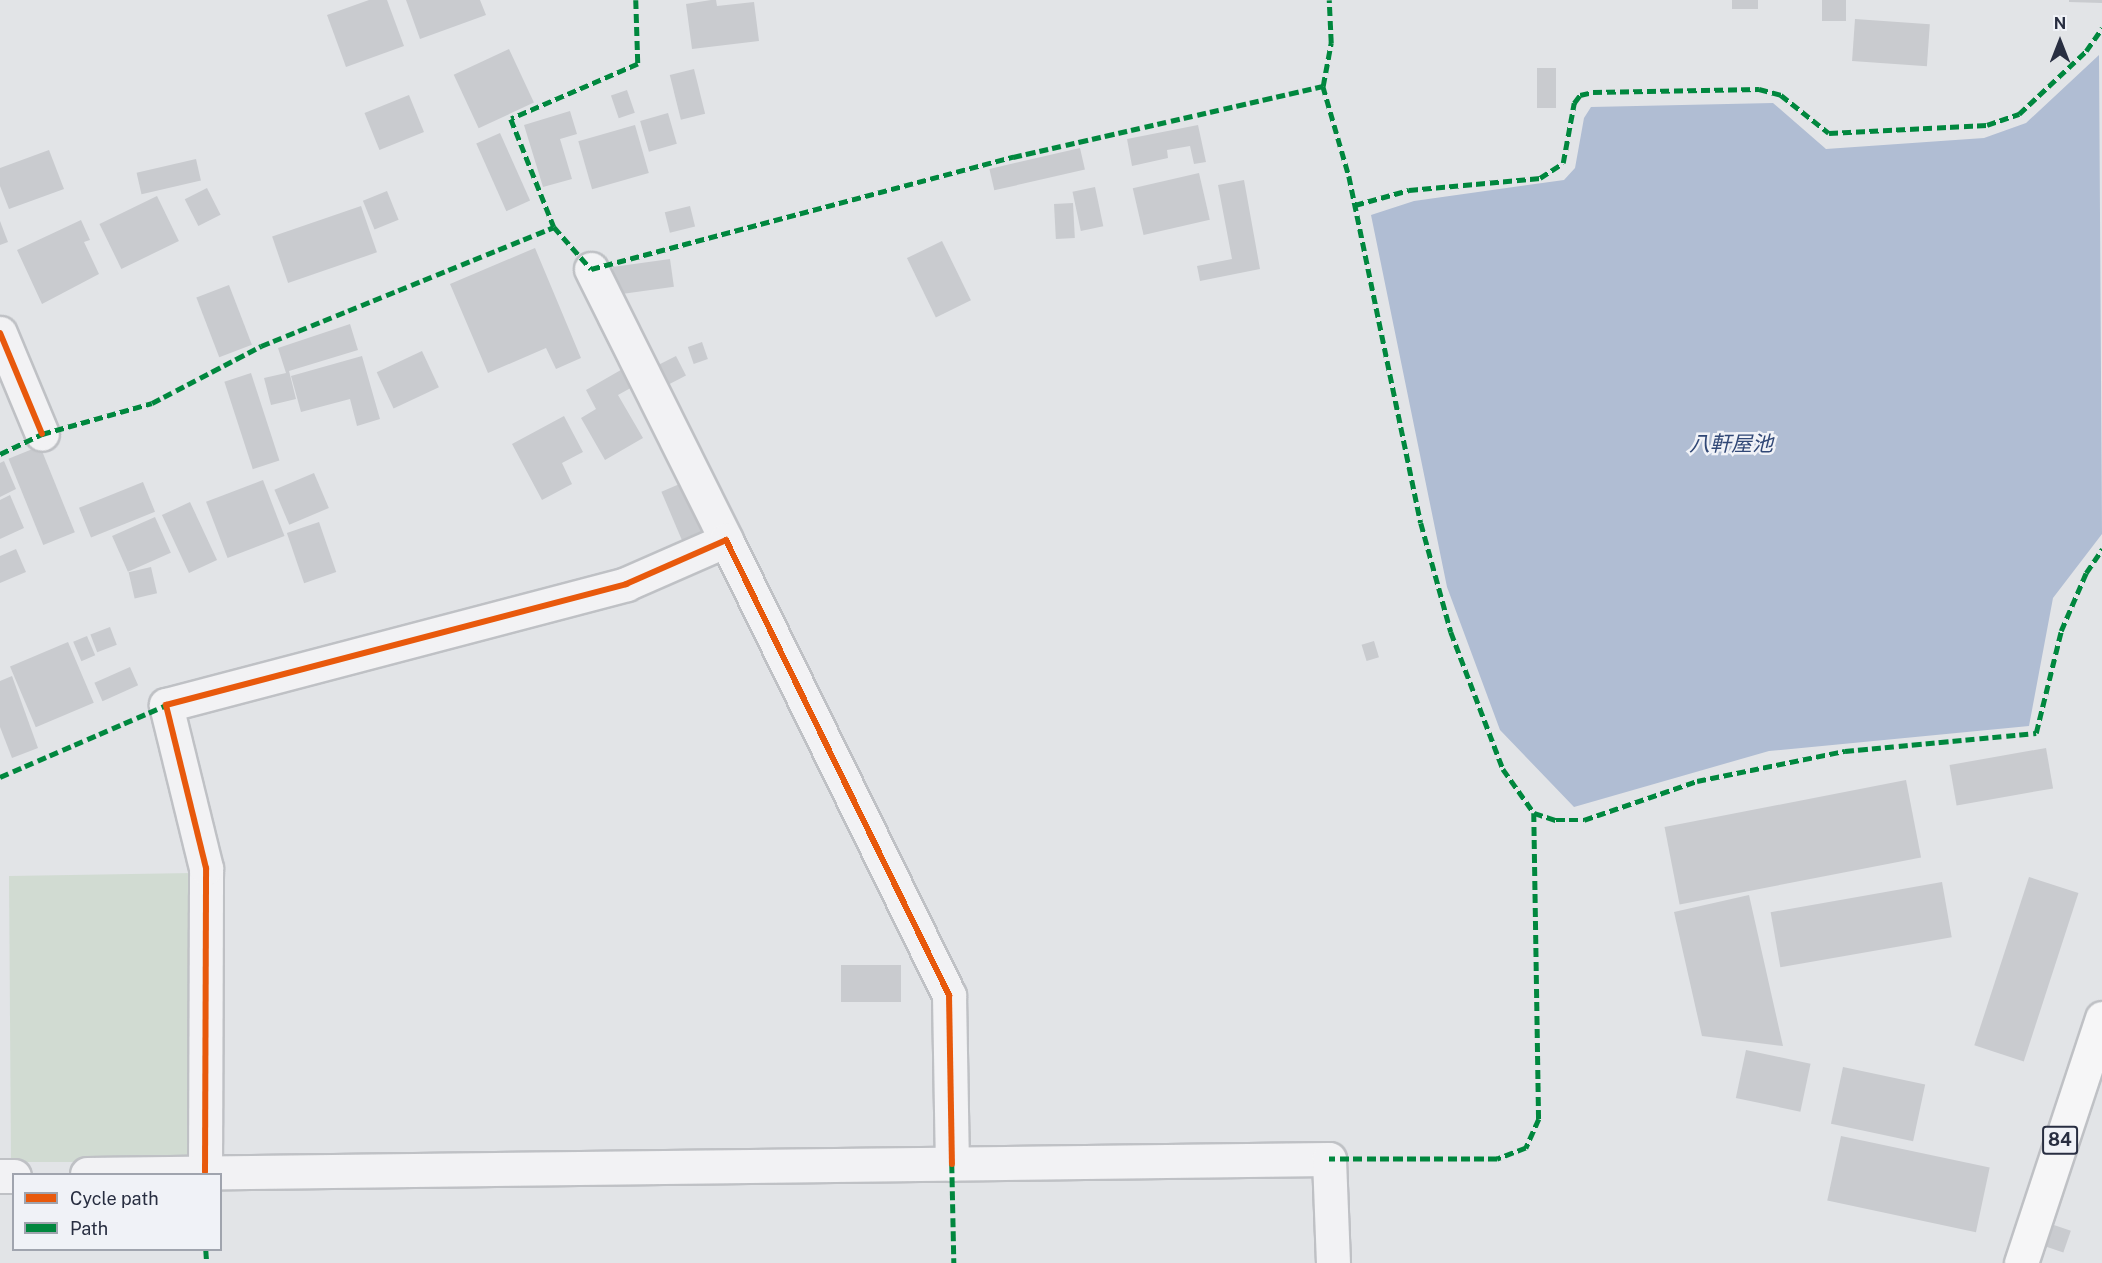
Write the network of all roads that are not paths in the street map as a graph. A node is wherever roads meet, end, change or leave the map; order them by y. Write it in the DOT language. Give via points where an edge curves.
graph roads {
  1 [pos="591,269"];
  2 [pos="0,333"];
  3 [pos="42,434"];
  4 [pos="726,540"];
  5 [pos="2102,1018"];
  6 [pos="952,1164"];
  7 [pos="205,1172"];
  8 [pos="146,1173"];
  9 [pos="1333,1263"];
  10 [pos="2020,1263"];
  1 -- 4 [label="street"];
  2 -- 3 [label="street"];
  4 -- 6 [label="street" via="949,995"];
  4 -- 7 [label="street" via="626,584 166,705 206,867"];
  5 -- 10 [label="main road, 84"];
  6 -- 7 [label="street"];
  6 -- 9 [label="street" via="1329,1159"];
  7 -- 8 [label="street"];
}
